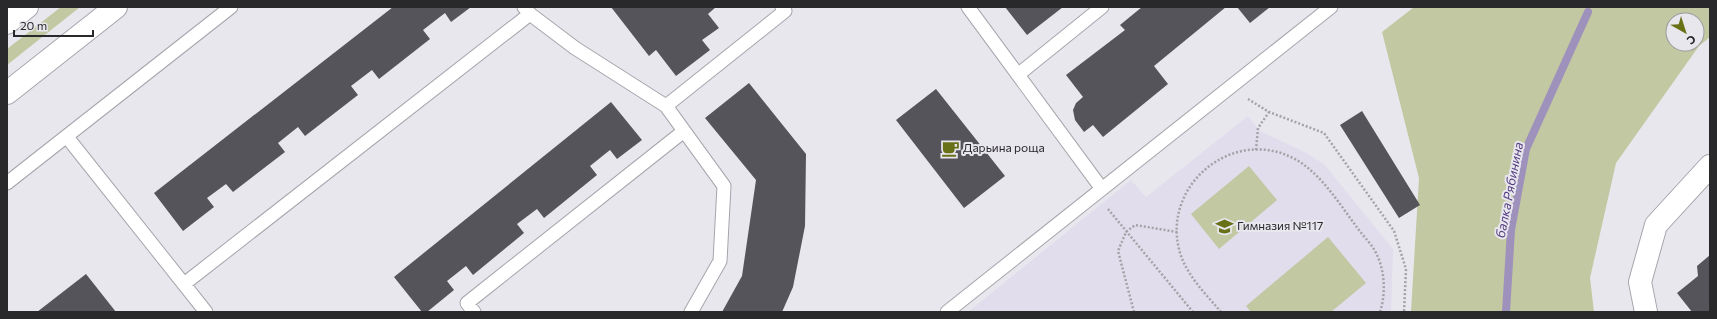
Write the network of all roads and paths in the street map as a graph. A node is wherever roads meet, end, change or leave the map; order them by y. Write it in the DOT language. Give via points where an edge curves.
graph roads {
  1 [pos="27,7"];
  2 [pos="116,7"];
  3 [pos="231,7"];
  4 [pos="782,7"];
  5 [pos="968,7"];
  6 [pos="1102,7"];
  7 [pos="1331,7"];
  8 [pos="527,11"];
  9 [pos="7,23"];
  10 [pos="1019,74"];
  11 [pos="1233,85"];
  12 [pos="7,93"];
  13 [pos="666,106"];
  14 [pos="1269,112"];
  15 [pos="684,131"];
  16 [pos="67,137"];
  17 [pos="1256,150"];
  18 [pos="1710,166"];
  19 [pos="7,183"];
  20 [pos="1102,189"];
  21 [pos="1126,232"];
  22 [pos="1177,232"];
  23 [pos="184,284"];
  24 [pos="206,312"];
  25 [pos="474,312"];
  26 [pos="691,312"];
  27 [pos="947,312"];
  28 [pos="1134,312"];
  29 [pos="1193,312"];
  30 [pos="1221,312"];
  31 [pos="1380,312"];
  32 [pos="1404,312"];
  33 [pos="1646,312"];
  1 -- 9 [label="street"];
  2 -- 12 [label="street"];
  3 -- 16 [label="lane"];
  4 -- 13 [label="lane" via="785,11"];
  5 -- 10 [label="lane"];
  6 -- 10 [label="lane"];
  7 -- 11 [label="lane"];
  8 -- 13 [label="lane" via="574,48"];
  8 -- 23 [label="lane"];
  10 -- 20 [label="lane"];
  11 -- 14 [label="path" via="1241,95"];
  11 -- 20 [label="lane"];
  13 -- 15 [label="lane"];
  14 -- 17 [label="path" via="1258,128"];
  14 -- 32 [label="path" via="1324,133 1394,231 1406,269"];
  15 -- 25 [label="lane" via="467,303"];
  15 -- 26 [label="lane" via="724,186 720,262"];
  16 -- 19 [label="lane"];
  16 -- 23 [label="lane"];
  17 -- 22 [label="path" via="1221,158 1193,181 1178,214"];
  17 -- 31 [label="path" via="1274,151 1292,157 1320,179 1376,253 1382,270 1384,288"];
  18 -- 33 [label="street" via="1656,225 1640,282"];
  20 -- 21 [label="path" via="1102,203"];
  20 -- 27 [label="lane"];
  21 -- 22 [label="path" via="1135,225"];
  21 -- 28 [label="path" via="1118,251"];
  21 -- 29 [label="path"];
  22 -- 30 [label="path" via="1179,250 1185,267"];
  23 -- 24 [label="lane"];
}
